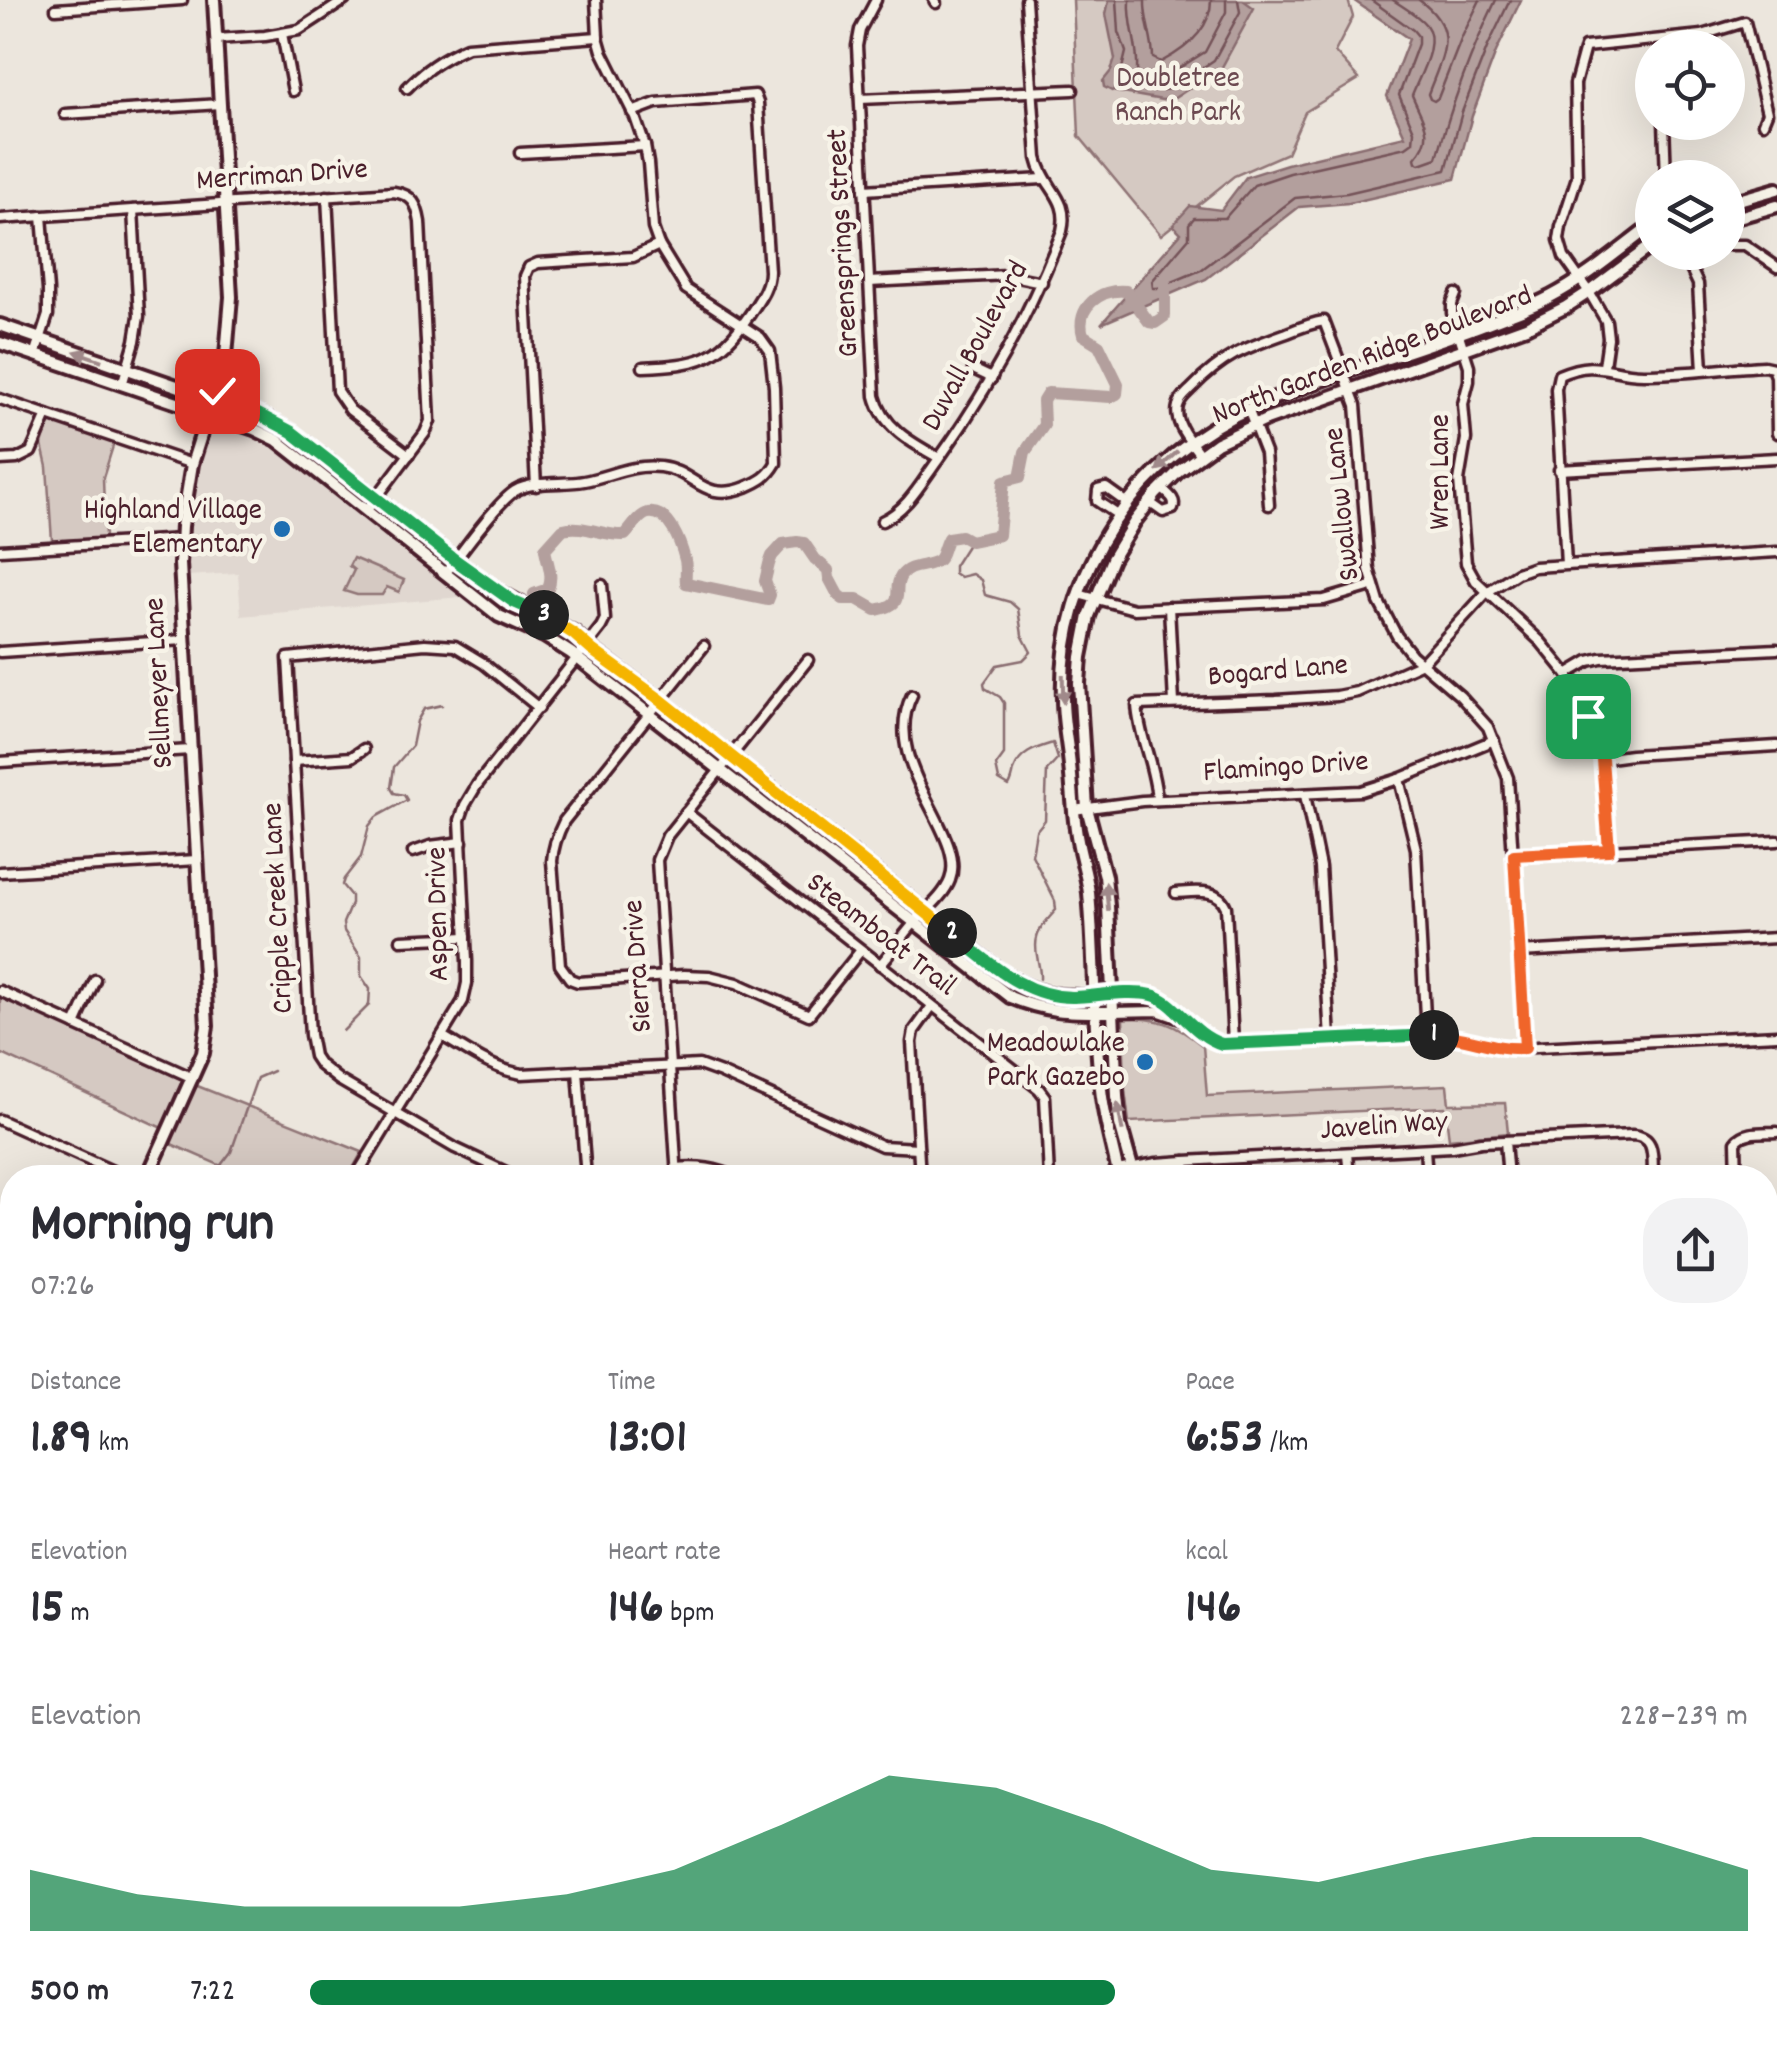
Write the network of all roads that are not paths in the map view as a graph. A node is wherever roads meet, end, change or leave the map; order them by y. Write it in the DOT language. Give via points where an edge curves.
graph roads {
  1 [pos="182,0"];
  2 [pos="214,0"];
  3 [pos="345,0"];
  4 [pos="596,0"];
  5 [pos="1026,0"];
  6 [pos="874,1"];
  7 [pos="56,9"];
  8 [pos="1718,30"];
  9 [pos="282,34"];
  10 [pos="598,37"];
  11 [pos="216,39"];
  12 [pos="1635,45"];
  13 [pos="407,88"];
  14 [pos="293,90"];
  15 [pos="1074,90"];
  16 [pos="1031,91"];
  17 [pos="860,99"];
  18 [pos="220,104"];
  19 [pos="632,112"];
  20 [pos="64,114"];
  21 [pos="1763,123"];
  22 [pos="645,146"];
  23 [pos="520,153"];
  24 [pos="1043,178"];
  25 [pos="864,190"];
  26 [pos="1777,190"];
  27 [pos="326,196"];
  28 [pos="1745,199"];
  29 [pos="226,204"];
  30 [pos="1777,206"];
  31 [pos="134,210"];
  32 [pos="1745,215"];
  33 [pos="42,216"];
  34 [pos="0,219"];
  35 [pos="1635,238"];
  36 [pos="659,245"];
  37 [pos="1745,245"];
  38 [pos="1635,258"];
  39 [pos="1777,267"];
  40 [pos="1691,270"];
  41 [pos="1580,279"];
  42 [pos="869,282"];
  43 [pos="1042,282"];
  44 [pos="1589,292"];
  45 [pos="1456,294"];
  46 [pos="0,325"];
  47 [pos="742,325"];
  48 [pos="1458,334"];
  49 [pos="39,339"];
  50 [pos="0,344"];
  51 [pos="1463,348"];
  52 [pos="35,356"];
  53 [pos="1604,366"];
  54 [pos="126,368"];
  55 [pos="643,368"];
  56 [pos="973,369"];
  57 [pos="1703,370"];
  58 [pos="1346,373"];
  59 [pos="992,378"];
  60 [pos="122,385"];
  61 [pos="1352,388"];
  62 [pos="0,398"];
  63 [pos="214,399"];
  64 [pos="1248,409"];
  65 [pos="209,413"];
  66 [pos="48,415"];
  67 [pos="1255,424"];
  68 [pos="1777,433"];
  69 [pos="1190,441"];
  70 [pos="1200,455"];
  71 [pos="409,456"];
  72 [pos="939,458"];
  73 [pos="1777,458"];
  74 [pos="0,460"];
  75 [pos="192,464"];
  76 [pos="1560,470"];
  77 [pos="536,486"];
  78 [pos="1162,488"];
  79 [pos="376,498"];
  80 [pos="1149,502"];
  81 [pos="1127,503"];
  82 [pos="1269,505"];
  83 [pos="367,510"];
  84 [pos="1118,516"];
  85 [pos="882,521"];
  86 [pos="414,528"];
  87 [pos="180,539"];
  88 [pos="405,540"];
  89 [pos="0,550"];
  90 [pos="1777,552"];
  91 [pos="455,560"];
  92 [pos="1566,564"];
  93 [pos="444,574"];
  94 [pos="602,585"];
  95 [pos="1372,586"];
  96 [pos="1488,592"];
  97 [pos="1078,594"];
  98 [pos="1095,598"];
  99 [pos="1170,607"];
  100 [pos="184,640"];
  101 [pos="587,645"];
  102 [pos="704,646"];
  103 [pos="1777,650"];
  104 [pos="0,652"];
  105 [pos="577,658"];
  106 [pos="808,660"];
  107 [pos="1422,662"];
  108 [pos="1567,674"];
  109 [pos="912,695"];
  110 [pos="661,700"];
  111 [pos="1174,703"];
  112 [pos="538,708"];
  113 [pos="648,716"];
  114 [pos="1494,740"];
  115 [pos="1777,746"];
  116 [pos="364,749"];
  117 [pos="190,750"];
  118 [pos="731,758"];
  119 [pos="1602,759"];
  120 [pos="294,761"];
  121 [pos="0,762"];
  122 [pos="720,772"];
  123 [pos="1398,779"];
  124 [pos="1304,795"];
  125 [pos="1157,800"];
  126 [pos="1087,808"];
  127 [pos="1073,810"];
  128 [pos="686,812"];
  129 [pos="801,812"];
  130 [pos="789,826"];
  131 [pos="1777,841"];
  132 [pos="462,842"];
  133 [pos="1609,850"];
  134 [pos="413,852"];
  135 [pos="1514,855"];
  136 [pos="197,860"];
  137 [pos="0,872"];
  138 [pos="1176,894"];
  139 [pos="925,912"];
  140 [pos="914,923"];
  141 [pos="466,936"];
  142 [pos="1777,938"];
  143 [pos="402,940"];
  144 [pos="862,950"];
  145 [pos="1519,952"];
  146 [pos="880,965"];
  147 [pos="663,976"];
  148 [pos="95,980"];
  149 [pos="0,991"];
  150 [pos="1112,995"];
  151 [pos="1095,996"];
  152 [pos="932,1006"];
  153 [pos="1096,1012"];
  154 [pos="1113,1012"];
  155 [pos="1187,1022"];
  156 [pos="75,1025"];
  157 [pos="1426,1035"];
  158 [pos="1777,1035"];
  159 [pos="442,1036"];
  160 [pos="1330,1039"];
  161 [pos="1233,1043"];
  162 [pos="1525,1048"];
  163 [pos="669,1065"];
  164 [pos="578,1072"];
  165 [pos="193,1078"];
  166 [pos="394,1113"];
  167 [pos="0,1120"];
  168 [pos="1777,1132"];
  169 [pos="1506,1141"];
  170 [pos="918,1148"];
  171 [pos="1425,1148"];
  172 [pos="1348,1153"];
  173 [pos="1185,1161"];
  174 [pos="99,1165"];
  175 [pos="153,1165"];
  176 [pos="363,1165"];
  177 [pos="491,1165"];
  178 [pos="585,1165"];
  179 [pos="676,1165"];
  180 [pos="919,1165"];
  181 [pos="1049,1165"];
  182 [pos="1116,1165"];
  183 [pos="1131,1165"];
  184 [pos="1166,1165"];
  185 [pos="1185,1165"];
  186 [pos="1348,1165"];
  187 [pos="1426,1165"];
  188 [pos="1507,1165"];
  189 [pos="1653,1165"];
  190 [pos="1736,1165"];
  1 -- 7 [label="street"];
  2 -- 11 [label="main road, Sellmeyer Lane"];
  3 -- 9 [label="street" via="300,30"];
  4 -- 10 [label="street"];
  5 -- 16 [label="street, Duvall Boulevard"];
  6 -- 17 [label="street, Greensprings Street" via="858,40"];
  8 -- 21 [label="street" via="1744,22 1767,113"];
  9 -- 11 [label="street"];
  9 -- 14 [label="street"];
  10 -- 13 [label="street" via="467,47"];
  10 -- 19 [label="street"];
  11 -- 18 [label="main road, Sellmeyer Lane"];
  12 -- 41 [label="street" via="1585,47 1575,84 1578,178 1560,240"];
  15 -- 16 [label="street"];
  16 -- 17 [label="street"];
  16 -- 24 [label="street, Duvall Boulevard"];
  17 -- 25 [label="street, Greensprings Street"];
  18 -- 20 [label="street"];
  18 -- 29 [label="main road, Sellmeyer Lane"];
  19 -- 22 [label="street"];
  19 -- 47 [label="street" via="656,103 754,95 758,102 769,271"];
  22 -- 23 [label="street"];
  22 -- 36 [label="street"];
  24 -- 25 [label="street"];
  24 -- 43 [label="street, Duvall Boulevard" via="1065,218"];
  25 -- 42 [label="street, Greensprings Street"];
  26 -- 28 [label="main road"];
  27 -- 29 [label="street, Merriman Drive"];
  27 -- 71 [label="street" via="338,391 350,410"];
  27 -- 71 [label="street, Merriman Drive" via="394,192 418,208 430,421"];
  29 -- 31 [label="street, Merriman Drive"];
  29 -- 63 [label="main road, Sellmeyer Lane" via="232,297"];
  30 -- 32 [label="main road"];
  31 -- 33 [label="street, Merriman Drive"];
  31 -- 54 [label="street" via="139,316"];
  33 -- 34 [label="street, Merriman Drive"];
  33 -- 49 [label="street" via="48,315"];
  35 -- 41 [label="main road, North Garden Ridge Boulevard"];
  36 -- 47 [label="street" via="686,289"];
  36 -- 77 [label="street" via="633,257 528,267"];
  37 -- 39 [label="street"];
  38 -- 44 [label="main road, North Garden Ridge Boulevard"];
  40 -- 57 [label="street"];
  41 -- 44 [label="street"];
  41 -- 48 [label="main road, North Garden Ridge Boulevard"];
  42 -- 43 [label="street" via="1007,276"];
  42 -- 72 [label="street, Greensprings Street" via="876,403 894,428"];
  43 -- 59 [label="street, Duvall Boulevard"];
  44 -- 51 [label="main road, North Garden Ridge Boulevard" via="1526,327"];
  44 -- 53 [label="street" via="1608,330"];
  45 -- 48 [label="street, Wren Lane"];
  46 -- 49 [label="main road"];
  47 -- 55 [label="street" via="710,356"];
  47 -- 77 [label="street" via="768,347 773,369 776,458 766,478 720,492 668,469 646,467"];
  48 -- 51 [label="street, Wren Lane"];
  48 -- 58 [label="main road, North Garden Ridge Boulevard"];
  49 -- 52 [label="street"];
  54 -- 49 [label="main road, one-way"];
  50 -- 52 [label="main road"];
  51 -- 61 [label="main road, North Garden Ridge Boulevard"];
  51 -- 96 [label="street, Wren Lane" via="1470,366 1459,481 1464,548 1470,573"];
  52 -- 60 [label="main road"];
  53 -- 57 [label="street" via="1638,374"];
  53 -- 76 [label="street" via="1559,374"];
  54 -- 60 [label="street"];
  54 -- 63 [label="main road"];
  56 -- 59 [label="street"];
  57 -- 68 [label="street" via="1773,368"];
  58 -- 61 [label="street, Swallow Lane"];
  58 -- 64 [label="main road, North Garden Ridge Boulevard"];
  58 -- 69 [label="street, Swallow Lane" via="1324,321 1245,348 1181,399 1177,419"];
  59 -- 72 [label="street, Duvall Boulevard"];
  60 -- 65 [label="main road"];
  61 -- 67 [label="main road, North Garden Ridge Boulevard"];
  61 -- 95 [label="street, Swallow Lane"];
  62 -- 66 [label="street"];
  63 -- 65 [label="main road, Sellmeyer Lane"];
  63 -- 79 [label="main road" via="292,432"];
  64 -- 67 [label="street"];
  64 -- 69 [label="main road, North Garden Ridge Boulevard"];
  65 -- 75 [label="main road, Sellmeyer Lane"];
  65 -- 83 [label="main road" via="278,440"];
  66 -- 74 [label="street" via="32,452"];
  66 -- 75 [label="street"];
  67 -- 70 [label="main road, North Garden Ridge Boulevard"];
  67 -- 82 [label="street"];
  69 -- 70 [label="street"];
  69 -- 81 [label="main road, North Garden Ridge Boulevard, one-way"];
  70 -- 78 [label="main road, North Garden Ridge Boulevard"];
  71 -- 79 [label="street, Merriman Drive"];
  72 -- 85 [label="street, Duvall Boulevard" via="900,511"];
  73 -- 76 [label="street"];
  75 -- 87 [label="main road, Sellmeyer Lane"];
  76 -- 92 [label="street"];
  77 -- 91 [label="street" via="506,498"];
  78 -- 80 [label="main road, North Garden Ridge Boulevard"];
  78 -- 80 [label="street" via="1173,509 1163,512"];
  79 -- 83 [label="street, Merriman Drive"];
  79 -- 86 [label="main road"];
  80 -- 98 [label="main road, North Garden Ridge Boulevard"];
  81 -- 84 [label="main road, North Garden Ridge Boulevard"];
  81 -- 84 [label="street" via="1106,488 1098,490 1097,501"];
  83 -- 88 [label="main road"];
  84 -- 97 [label="main road, North Garden Ridge Boulevard"];
  86 -- 88 [label="main road"];
  86 -- 91 [label="main road"];
  87 -- 89 [label="street"];
  87 -- 100 [label="main road, Sellmeyer Lane"];
  88 -- 93 [label="main road"];
  90 -- 92 [label="street, Bogard Lane"];
  91 -- 93 [label="street"];
  91 -- 101 [label="main road"];
  92 -- 96 [label="street, Bogard Lane" via="1519,572"];
  93 -- 105 [label="main road" via="499,616"];
  94 -- 101 [label="street, Aspen Drive" via="605,618"];
  95 -- 99 [label="street" via="1324,600"];
  95 -- 107 [label="street, Swallow Lane" via="1396,636"];
  96 -- 107 [label="street, Bogard Lane"];
  96 -- 108 [label="street, Wren Lane"];
  97 -- 98 [label="street"];
  97 -- 127 [label="main road, North Garden Ridge Boulevard, one-way" via="1062,701"];
  98 -- 99 [label="street" via="1134,608"];
  98 -- 126 [label="main road, North Garden Ridge Boulevard" via="1079,683"];
  99 -- 111 [label="street"];
  100 -- 104 [label="street"];
  100 -- 117 [label="main road, Sellmeyer Lane"];
  101 -- 105 [label="street, Aspen Drive"];
  101 -- 110 [label="main road"];
  102 -- 110 [label="street"];
  103 -- 108 [label="street" via="1602,658"];
  105 -- 112 [label="street, Aspen Drive"];
  105 -- 113 [label="main road"];
  106 -- 118 [label="street, Sierra Drive"];
  107 -- 111 [label="street, Bogard Lane" via="1347,695"];
  107 -- 114 [label="street, Swallow Lane" via="1477,713"];
  108 -- 119 [label="street, Wren Lane"];
  109 -- 139 [label="street" via="905,716 907,756 952,870"];
  110 -- 113 [label="street"];
  110 -- 118 [label="main road"];
  111 -- 125 [label="street, Bogard Lane" via="1137,705"];
  112 -- 120 [label="street, Cripple Creek Lane" via="456,646 288,658"];
  112 -- 132 [label="street, Aspen Drive" via="465,805"];
  113 -- 122 [label="main road"];
  113 -- 147 [label="street" via="564,821 552,861 564,972 578,982"];
  114 -- 123 [label="street, Flamingo Drive"];
  114 -- 135 [label="street, Swallow Lane" via="1508,778"];
  115 -- 119 [label="street"];
  116 -- 120 [label="street" via="352,757"];
  117 -- 121 [label="street"];
  117 -- 136 [label="main road, Sellmeyer Lane"];
  118 -- 122 [label="street, Sierra Drive"];
  118 -- 129 [label="main road"];
  119 -- 133 [label="street, Wren Lane"];
  120 -- 166 [label="street, Cripple Creek Lane" via="314,1056 324,1070"];
  122 -- 128 [label="street, Sierra Drive"];
  122 -- 130 [label="main road"];
  123 -- 124 [label="street, Flamingo Drive" via="1361,791"];
  123 -- 157 [label="street" via="1416,849"];
  124 -- 125 [label="street, Flamingo Drive"];
  124 -- 160 [label="street" via="1320,867"];
  125 -- 126 [label="street, Flamingo Drive"];
  126 -- 127 [label="street, Flamingo Drive"];
  150 -- 126 [label="main road, North Garden Ridge Boulevard, one-way" via="1105,876"];
  127 -- 151 [label="main road, North Garden Ridge Boulevard" via="1088,887"];
  128 -- 144 [label="street, Steamboat Trail"];
  128 -- 147 [label="street, Sierra Drive" via="657,860"];
  129 -- 130 [label="main road"];
  129 -- 139 [label="main road"];
  130 -- 140 [label="main road"];
  131 -- 133 [label="street"];
  132 -- 134 [label="street"];
  132 -- 141 [label="street, Aspen Drive"];
  133 -- 135 [label="street"];
  135 -- 145 [label="street, Swallow Lane"];
  136 -- 137 [label="street"];
  136 -- 165 [label="main road, Sellmeyer Lane" via="207,1026"];
  138 -- 161 [label="street" via="1210,892 1226,907"];
  139 -- 140 [label="street"];
  139 -- 151 [label="main road" via="1030,989"];
  140 -- 146 [label="street"];
  140 -- 153 [label="main road" via="1010,998 1060,1012"];
  141 -- 143 [label="street"];
  141 -- 159 [label="street, Aspen Drive" via="467,983"];
  142 -- 145 [label="street"];
  144 -- 146 [label="street, Steamboat Trail"];
  144 -- 147 [label="street" via="809,1016 722,978"];
  145 -- 162 [label="street, Swallow Lane"];
  146 -- 152 [label="street, Steamboat Trail"];
  147 -- 163 [label="street, Sierra Drive"];
  148 -- 156 [label="street"];
  149 -- 156 [label="street"];
  150 -- 151 [label="main road"];
  150 -- 154 [label="main road, North Garden Ridge Boulevard"];
  150 -- 155 [label="street" via="1151,994"];
  151 -- 153 [label="main road, North Garden Ridge Boulevard"];
  152 -- 170 [label="street" via="912,1042"];
  152 -- 181 [label="street, Steamboat Trail" via="1045,1097"];
  153 -- 154 [label="main road"];
  153 -- 182 [label="main road, North Garden Ridge Boulevard" via="1100,1085"];
  154 -- 155 [label="street" via="1157,1011"];
  183 -- 154 [label="main road, North Garden Ridge Boulevard, one-way" via="1120,1124"];
  155 -- 161 [label="street" via="1211,1040"];
  156 -- 165 [label="street"];
  157 -- 160 [label="street"];
  157 -- 162 [label="street"];
  158 -- 162 [label="street"];
  159 -- 164 [label="street" via="506,1072"];
  159 -- 166 [label="street, Aspen Drive"];
  160 -- 161 [label="street"];
  163 -- 164 [label="street"];
  163 -- 170 [label="street" via="710,1068 882,1146"];
  163 -- 179 [label="street, Sierra Drive"];
  164 -- 178 [label="street"];
  165 -- 175 [label="main road, Sellmeyer Lane"];
  166 -- 176 [label="street, Aspen Drive"];
  166 -- 177 [label="street"];
  167 -- 174 [label="street"];
  168 -- 190 [label="street" via="1739,1137"];
  169 -- 171 [label="street, Javelin Way"];
  169 -- 188 [label="street"];
  169 -- 189 [label="street, Javelin Way" via="1632,1134 1651,1142"];
  170 -- 180 [label="street"];
  171 -- 172 [label="street, Javelin Way"];
  171 -- 187 [label="street"];
  172 -- 173 [label="street, Javelin Way"];
  172 -- 186 [label="street"];
  173 -- 184 [label="street, Javelin Way"];
  173 -- 185 [label="street"];
}
